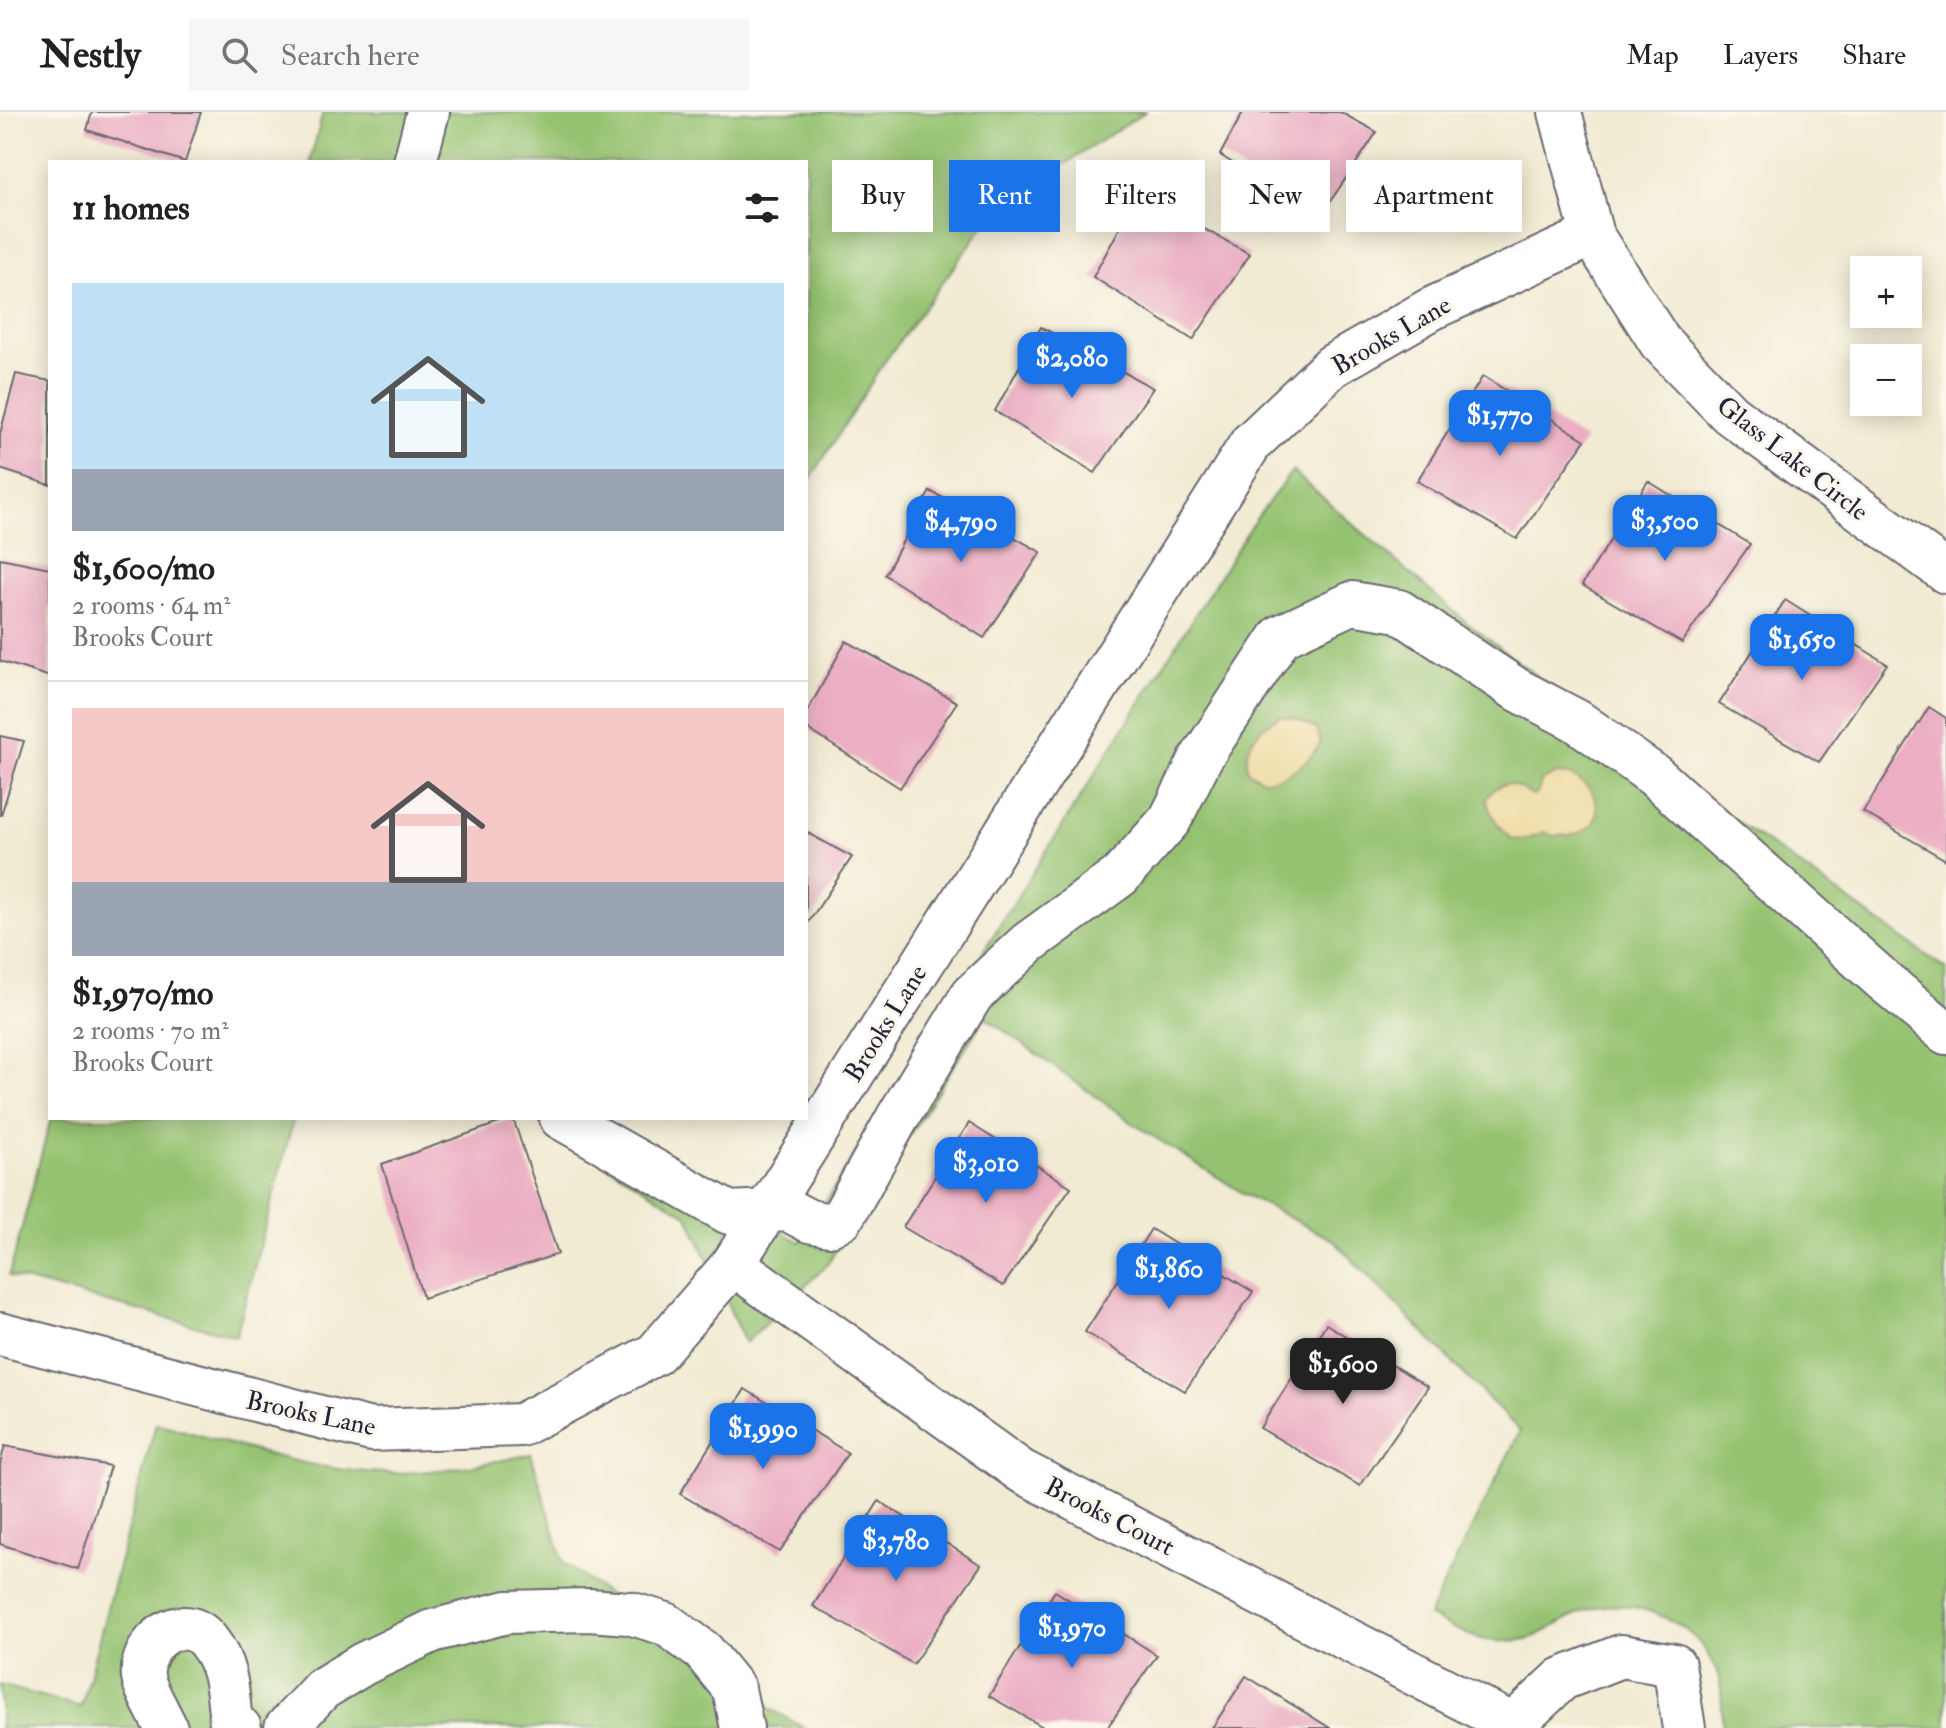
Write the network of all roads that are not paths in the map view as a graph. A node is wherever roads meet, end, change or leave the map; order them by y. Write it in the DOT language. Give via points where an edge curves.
graph roads {
  1 [pos="428,112"];
  2 [pos="1560,112"];
  3 [pos="416,160"];
  4 [pos="1592,235"];
  5 [pos="1946,572"];
  6 [pos="1946,1033"];
  7 [pos="565,1120"];
  8 [pos="765,1213"];
  9 [pos="733,1264"];
  10 [pos="0,1334"];
  11 [pos="1517,1726"];
  12 [pos="166,1728"];
  13 [pos="240,1728"];
  14 [pos="286,1728"];
  15 [pos="742,1728"];
  16 [pos="1684,1728"];
  1 -- 3 [label="street"];
  2 -- 4 [label="street, Glass Lake Circle"];
  4 -- 5 [label="street, Glass Lake Circle" via="1660,342 1730,414"];
  4 -- 8 [label="street, Brooks Lane" via="1431,309 1332,366 1251,443"];
  6 -- 8 [label="street" via="1655,776 1399,611 1352,603 1281,636 1201,758 1170,820 1120,876 1028,943 972,995 842,1218 830,1225 788,1210"];
  7 -- 8 [label="street" via="729,1213"];
  8 -- 9 [label="street, Brooks Lane"];
  9 -- 10 [label="street, Brooks Lane" via="655,1354 521,1425 371,1430"];
  9 -- 11 [label="street, Brooks Court" via="1021,1471"];
  11 -- 16 [label="street, Brooks Court" via="1562,1679 1621,1656 1674,1665"];
  12 -- 13 [label="street" via="143,1677 146,1654 164,1632 187,1628 207,1639 226,1671 231,1724"];
  14 -- 15 [label="street" via="322,1689 432,1631 507,1612 589,1610 629,1613 666,1624 703,1651 734,1689"];
}
